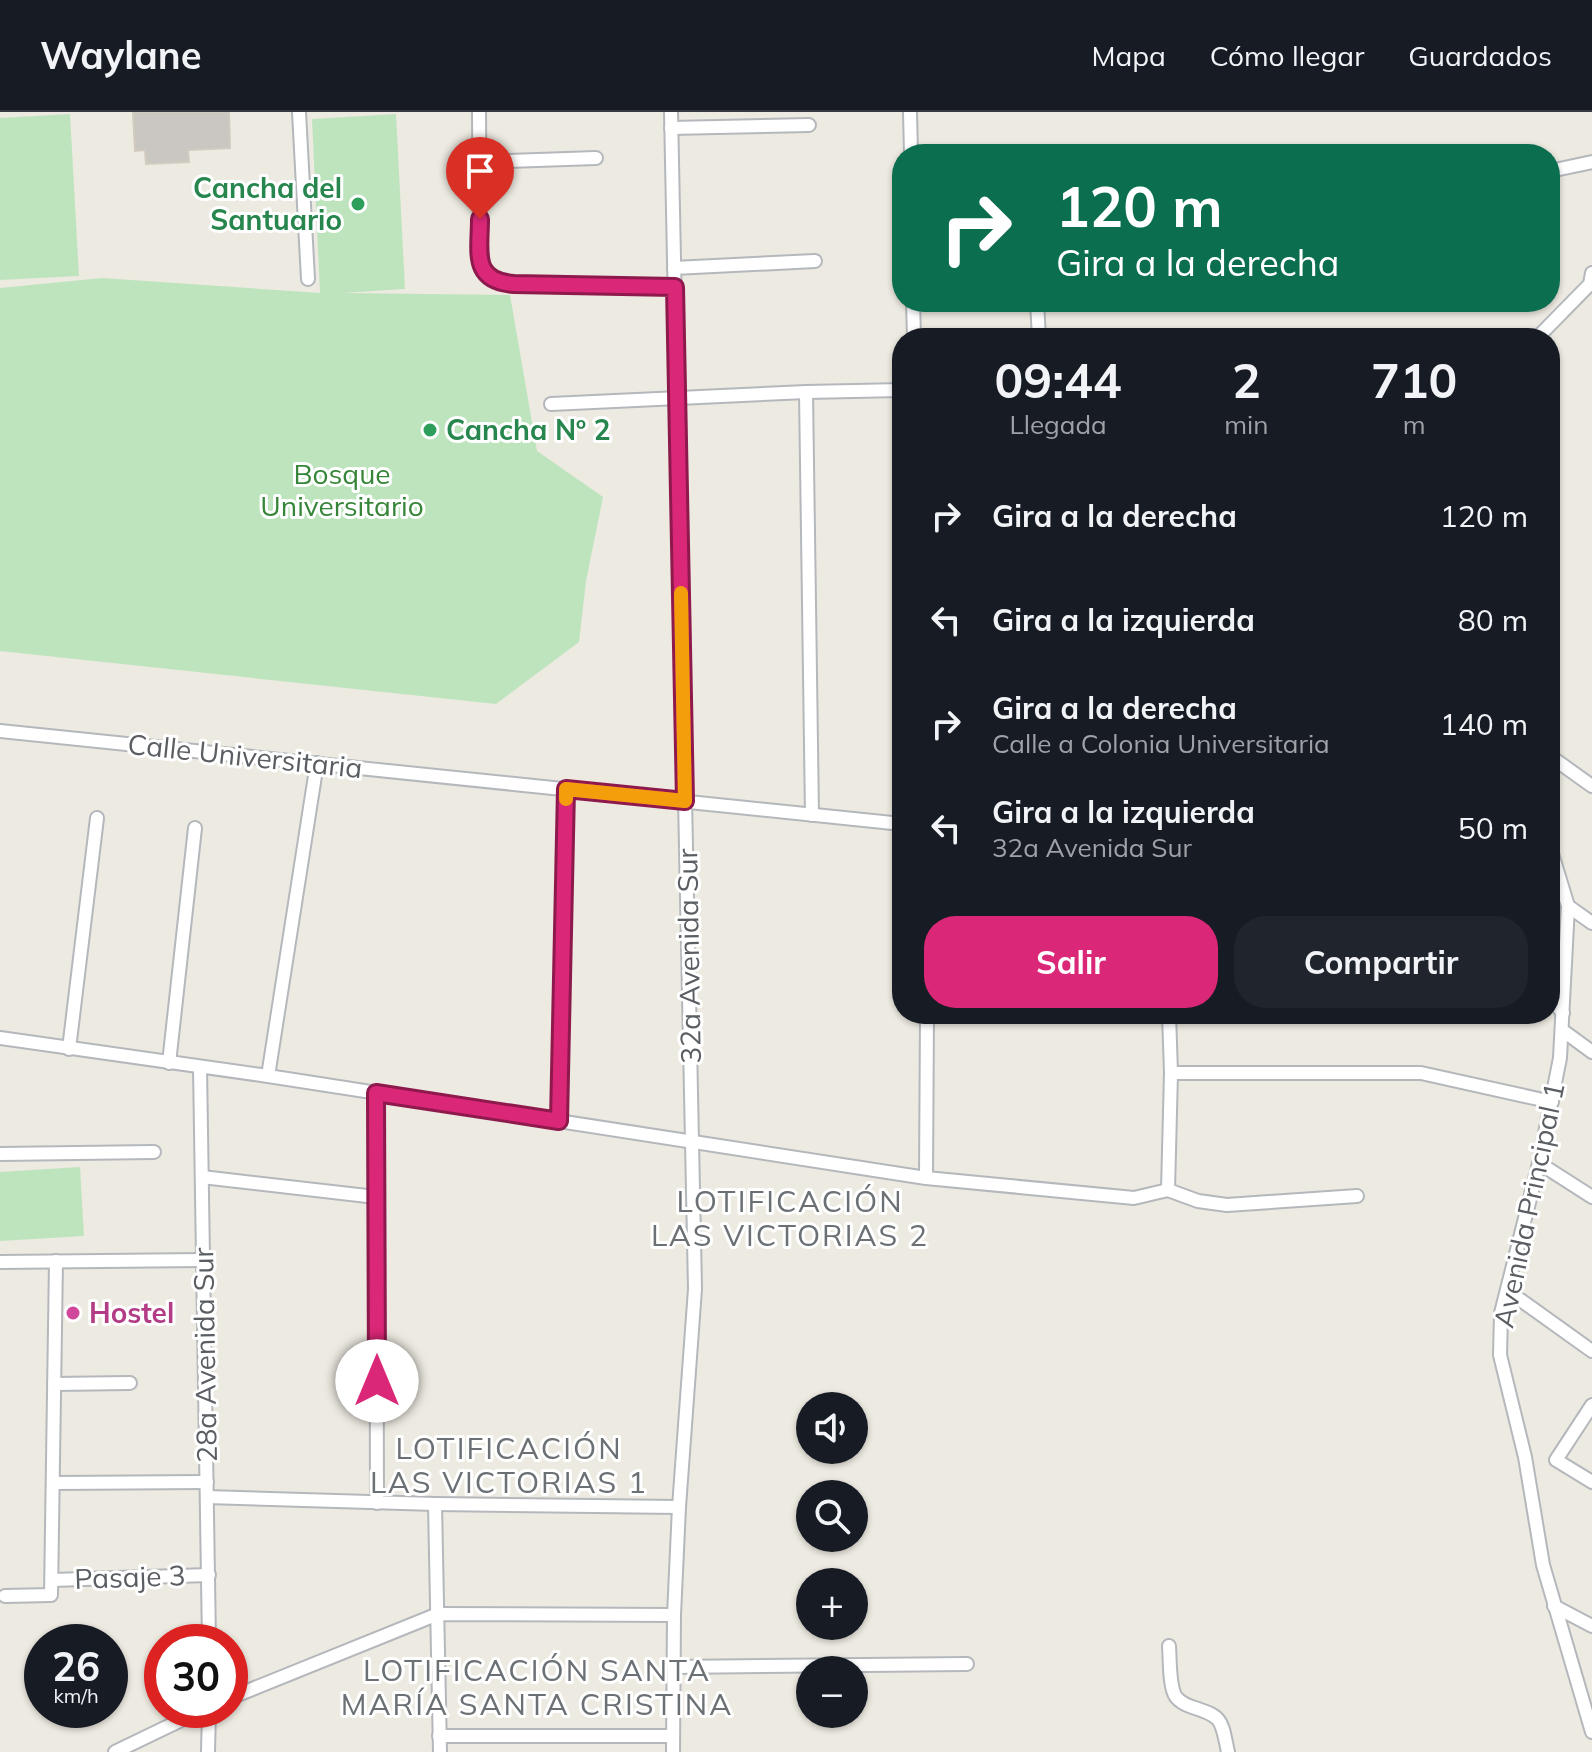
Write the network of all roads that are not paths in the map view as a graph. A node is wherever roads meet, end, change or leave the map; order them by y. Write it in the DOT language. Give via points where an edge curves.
graph roads {
  1 [pos="299,112"];
  2 [pos="479,112"];
  3 [pos="671,112"];
  4 [pos="910,112"];
  5 [pos="809,125"];
  6 [pos="671,128"];
  7 [pos="911,144"];
  8 [pos="596,158"];
  9 [pos="479,162"];
  10 [pos="1592,162"];
  11 [pos="1560,169"];
  12 [pos="815,261"];
  13 [pos="674,268"];
  14 [pos="308,279"];
  15 [pos="1591,281"];
  16 [pos="675,287"];
  17 [pos="1546,328"];
  18 [pos="892,390"];
  19 [pos="806,392"];
  20 [pos="677,399"];
  21 [pos="551,404"];
  22 [pos="0,731"];
  23 [pos="317,763"];
  24 [pos="1560,763"];
  25 [pos="1592,786"];
  26 [pos="566,789"];
  27 [pos="685,801"];
  28 [pos="812,815"];
  29 [pos="97,818"];
  30 [pos="892,823"];
  31 [pos="195,828"];
  32 [pos="1560,880"];
  33 [pos="1568,906"];
  34 [pos="1592,923"];
  35 [pos="1560,1009"];
  36 [pos="1563,1013"];
  37 [pos="927,1024"];
  38 [pos="1169,1024"];
  39 [pos="1562,1030"];
  40 [pos="0,1038"];
  41 [pos="69,1049"];
  42 [pos="1592,1052"];
  43 [pos="169,1063"];
  44 [pos="200,1067"];
  45 [pos="1171,1073"];
  46 [pos="268,1076"];
  47 [pos="376,1093"];
  48 [pos="1552,1102"];
  49 [pos="559,1121"];
  50 [pos="693,1142"];
  51 [pos="154,1152"];
  52 [pos="0,1154"];
  53 [pos="1539,1163"];
  54 [pos="202,1177"];
  55 [pos="926,1178"];
  56 [pos="1168,1190"];
  57 [pos="1357,1196"];
  58 [pos="376,1197"];
  59 [pos="1592,1197"];
  60 [pos="203,1260"];
  61 [pos="56,1261"];
  62 [pos="0,1262"];
  63 [pos="1508,1291"];
  64 [pos="1592,1351"];
  65 [pos="130,1383"];
  66 [pos="54,1384"];
  67 [pos="1592,1405"];
  68 [pos="207,1482"];
  69 [pos="1592,1482"];
  70 [pos="53,1483"];
  71 [pos="207,1497"];
  72 [pos="377,1503"];
  73 [pos="435,1504"];
  74 [pos="679,1507"];
  75 [pos="209,1575"];
  76 [pos="52,1580"];
  77 [pos="5,1596"];
  78 [pos="1554,1606"];
  79 [pos="438,1614"];
  80 [pos="674,1615"];
  81 [pos="209,1624"];
  82 [pos="1592,1626"];
  83 [pos="1169,1646"];
  84 [pos="967,1664"];
  85 [pos="673,1667"];
  86 [pos="248,1691"];
  87 [pos="165,1728"];
  88 [pos="209,1728"];
  89 [pos="1592,1732"];
  90 [pos="439,1736"];
  91 [pos="673,1736"];
  92 [pos="115,1752"];
  93 [pos="208,1752"];
  94 [pos="440,1752"];
  95 [pos="673,1752"];
  96 [pos="1228,1752"];
  1 -- 14 [label="street"];
  2 -- 9 [label="street"];
  3 -- 6 [label="street, 32a Avenida Sur"];
  4 -- 7 [label="street"];
  5 -- 6 [label="street"];
  6 -- 13 [label="street, 32a Avenida Sur"];
  8 -- 9 [label="street"];
  9 -- 16 [label="street" via="480,257 487,276 514,284"];
  10 -- 11 [label="street"];
  12 -- 13 [label="street"];
  13 -- 16 [label="street, 32a Avenida Sur"];
  15 -- 17 [label="street"];
  16 -- 20 [label="street, 32a Avenida Sur"];
  18 -- 19 [label="street"];
  19 -- 20 [label="street"];
  19 -- 28 [label="street"];
  20 -- 21 [label="street"];
  20 -- 27 [label="street, 32a Avenida Sur"];
  22 -- 23 [label="street, Calle Universitaria"];
  23 -- 26 [label="street, Calle Universitaria"];
  23 -- 46 [label="street"];
  24 -- 25 [label="street"];
  26 -- 27 [label="street, Calle Universitaria"];
  26 -- 49 [label="street"];
  27 -- 28 [label="street, Calle Universitaria"];
  27 -- 50 [label="street, 32a Avenida Sur"];
  28 -- 30 [label="street, Calle Universitaria"];
  29 -- 41 [label="street"];
  31 -- 43 [label="street"];
  32 -- 33 [label="street, Avenida Principal 1"];
  33 -- 34 [label="street"];
  33 -- 36 [label="street, Avenida Principal 1"];
  35 -- 36 [label="street"];
  36 -- 39 [label="street, Avenida Principal 1"];
  37 -- 55 [label="street"];
  38 -- 45 [label="street"];
  39 -- 42 [label="street"];
  39 -- 48 [label="street, Avenida Principal 1"];
  40 -- 41 [label="street"];
  41 -- 43 [label="street"];
  43 -- 44 [label="street"];
  44 -- 46 [label="street"];
  44 -- 54 [label="street, 28a Avenida Sur"];
  45 -- 48 [label="street" via="1421,1073"];
  45 -- 56 [label="street"];
  46 -- 47 [label="street"];
  47 -- 49 [label="street"];
  47 -- 58 [label="street"];
  48 -- 53 [label="street, Avenida Principal 1"];
  49 -- 50 [label="street"];
  50 -- 55 [label="street"];
  50 -- 74 [label="street, 32a Avenida Sur" via="695,1289"];
  51 -- 52 [label="street"];
  53 -- 59 [label="street"];
  53 -- 63 [label="street, Avenida Principal 1"];
  54 -- 58 [label="street"];
  54 -- 60 [label="street, 28a Avenida Sur"];
  55 -- 56 [label="street" via="1134,1198"];
  56 -- 57 [label="street" via="1227,1205"];
  58 -- 72 [label="street"];
  60 -- 61 [label="street"];
  60 -- 68 [label="street, 28a Avenida Sur"];
  61 -- 62 [label="street"];
  61 -- 66 [label="street"];
  63 -- 64 [label="street"];
  63 -- 78 [label="street, Avenida Principal 1" via="1501,1313 1500,1355"];
  65 -- 66 [label="street"];
  66 -- 70 [label="street"];
  67 -- 69 [label="street" via="1556,1460"];
  68 -- 70 [label="street"];
  68 -- 71 [label="street, 28a Avenida Sur"];
  70 -- 76 [label="street"];
  71 -- 72 [label="street"];
  71 -- 75 [label="street, 28a Avenida Sur"];
  72 -- 73 [label="street"];
  73 -- 74 [label="street"];
  73 -- 79 [label="street"];
  74 -- 80 [label="street, 32a Avenida Sur"];
  75 -- 76 [label="street, Pasaje 3"];
  75 -- 81 [label="street, 28a Avenida Sur"];
  76 -- 77 [label="street" via="51,1595"];
  78 -- 82 [label="street"];
  78 -- 89 [label="street, Avenida Principal 1"];
  79 -- 80 [label="street"];
  79 -- 86 [label="street"];
  79 -- 90 [label="street"];
  80 -- 85 [label="street, 32a Avenida Sur"];
  83 -- 96 [label="street" via="1176,1698 1218,1717"];
  84 -- 85 [label="street"];
  85 -- 91 [label="street, 32a Avenida Sur"];
  87 -- 92 [label="street"];
  88 -- 93 [label="street"];
  90 -- 91 [label="street"];
  90 -- 94 [label="street"];
  91 -- 95 [label="street, 32a Avenida Sur"];
}
